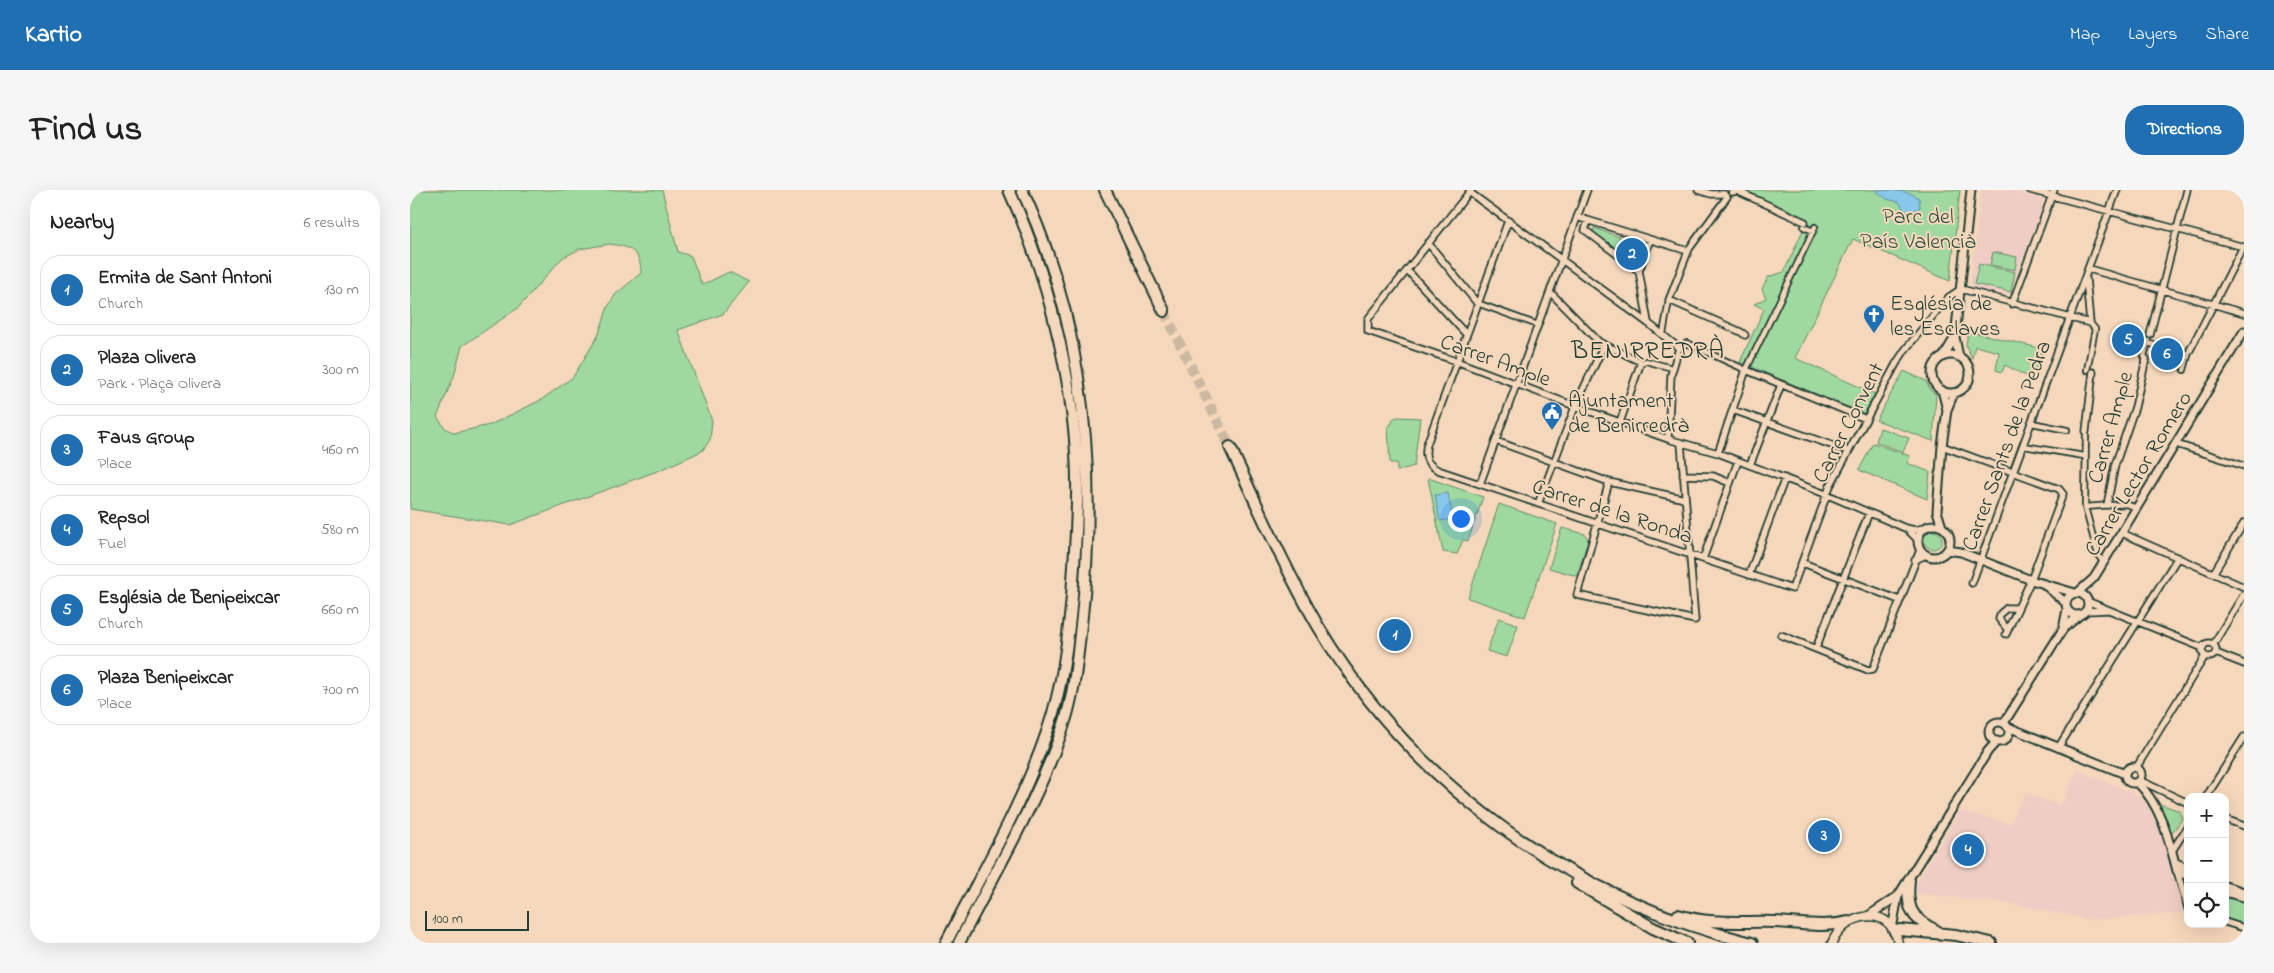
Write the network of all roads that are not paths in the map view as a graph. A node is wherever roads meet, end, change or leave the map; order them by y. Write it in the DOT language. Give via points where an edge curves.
graph roads {
  1 [pos="1009,190"];
  2 [pos="1022,190"];
  3 [pos="1105,190"];
  4 [pos="1587,190"];
  5 [pos="1698,190"];
  6 [pos="1971,190"];
  7 [pos="2030,190"];
  8 [pos="2118,190"];
  9 [pos="2188,190"];
  10 [pos="1470,191"];
  11 [pos="1728,192"];
  12 [pos="2053,193"];
  13 [pos="2110,212"];
  14 [pos="1577,217"];
  15 [pos="1588,221"];
  16 [pos="1508,222"];
  17 [pos="1805,224"];
  18 [pos="2177,230"];
  19 [pos="1650,240"];
  20 [pos="1428,243"];
  21 [pos="2244,247"];
  22 [pos="1688,251"];
  23 [pos="1561,258"];
  24 [pos="2089,269"];
  25 [pos="1407,270"];
  26 [pos="1639,270"];
  27 [pos="2086,278"];
  28 [pos="1961,289"];
  29 [pos="2161,290"];
  30 [pos="1549,294"];
  31 [pos="1669,300"];
  32 [pos="1477,303"];
  33 [pos="2012,304"];
  34 [pos="2214,304"];
  35 [pos="1164,311"];
  36 [pos="2244,312"];
  37 [pos="2070,319"];
  38 [pos="1648,322"];
  39 [pos="2090,323"];
  40 [pos="1538,325"];
  41 [pos="2244,331"];
  42 [pos="1466,332"];
  43 [pos="1663,334"];
  44 [pos="1745,335"];
  45 [pos="2150,335"];
  46 [pos="1955,337"];
  47 [pos="2148,343"];
  48 [pos="1604,345"];
  49 [pos="1679,348"];
  50 [pos="2189,352"];
  51 [pos="1942,357"];
  52 [pos="1959,357"];
  53 [pos="2146,360"];
  54 [pos="1456,361"];
  55 [pos="1641,362"];
  56 [pos="1672,368"];
  57 [pos="1746,370"];
  58 [pos="2184,370"];
  59 [pos="2090,371"];
  60 [pos="1515,384"];
  61 [pos="1781,385"];
  62 [pos="1942,390"];
  63 [pos="1954,392"];
  64 [pos="1575,407"];
  65 [pos="1733,410"];
  66 [pos="1947,410"];
  67 [pos="1866,419"];
  68 [pos="1620,422"];
  69 [pos="1768,422"];
  70 [pos="2032,423"];
  71 [pos="2066,430"];
  72 [pos="2086,431"];
  73 [pos="1668,439"];
  74 [pos="1496,441"];
  75 [pos="1681,443"];
  76 [pos="2176,444"];
  77 [pos="1942,446"];
  78 [pos="2024,446"];
  79 [pos="1230,447"];
  80 [pos="1848,451"];
  81 [pos="1718,453"];
  82 [pos="2084,456"];
  83 [pos="1738,461"];
  84 [pos="1553,462"];
  85 [pos="1750,465"];
  86 [pos="2244,466"];
  87 [pos="2014,473"];
  88 [pos="1683,475"];
  89 [pos="1785,478"];
  90 [pos="1609,482"];
  91 [pos="1730,482"];
  92 [pos="1480,484"];
  93 [pos="1828,495"];
  94 [pos="1685,498"];
  95 [pos="1538,504"];
  96 [pos="2107,505"];
  97 [pos="2085,507"];
  98 [pos="2137,508"];
  99 [pos="1937,511"];
  100 [pos="1869,513"];
  101 [pos="2244,523"];
  102 [pos="1598,524"];
  103 [pos="1925,527"];
  104 [pos="1942,527"];
  105 [pos="1905,528"];
  106 [pos="2122,533"];
  107 [pos="1950,538"];
  108 [pos="1917,539"];
  109 [pos="1947,550"];
  110 [pos="1923,552"];
  111 [pos="1961,552"];
  112 [pos="1689,554"];
  113 [pos="2178,557"];
  114 [pos="1702,558"];
  115 [pos="1981,560"];
  116 [pos="2103,562"];
  117 [pos="1803,563"];
  118 [pos="2214,572"];
  119 [pos="1749,575"];
  120 [pos="1844,578"];
  121 [pos="2031,580"];
  122 [pos="2090,582"];
  123 [pos="1972,583"];
  124 [pos="2044,584"];
  125 [pos="2244,587"];
  126 [pos="1792,589"];
  127 [pos="2076,593"];
  128 [pos="2244,594"];
  129 [pos="2087,599"];
  130 [pos="1899,600"];
  131 [pos="2066,606"];
  132 [pos="2018,608"];
  133 [pos="2112,610"];
  134 [pos="2083,613"];
  135 [pos="2138,622"];
  136 [pos="2063,629"];
  137 [pos="1781,635"];
  138 [pos="2213,645"];
  139 [pos="1816,648"];
  140 [pos="2203,648"];
  141 [pos="2216,653"];
  142 [pos="2205,656"];
  143 [pos="2244,664"];
  144 [pos="2006,725"];
  145 [pos="2023,733"];
  146 [pos="1990,736"];
  147 [pos="2007,737"];
  148 [pos="2244,737"];
  149 [pos="1997,742"];
  150 [pos="2058,748"];
  151 [pos="1988,751"];
  152 [pos="2136,768"];
  153 [pos="2125,774"];
  154 [pos="2138,781"];
  155 [pos="2209,793"];
  156 [pos="2184,802"];
  157 [pos="2229,820"];
  158 [pos="2244,826"];
  159 [pos="2184,832"];
  160 [pos="1533,850"];
  161 [pos="2172,851"];
  162 [pos="1547,859"];
  163 [pos="2175,862"];
  164 [pos="2184,867"];
  165 [pos="2177,871"];
  166 [pos="2184,874"];
  167 [pos="1909,880"];
  168 [pos="2229,887"];
  169 [pos="2244,892"];
  170 [pos="2229,893"];
  171 [pos="2184,895"];
  172 [pos="1898,896"];
  173 [pos="2244,897"];
  174 [pos="1868,916"];
  175 [pos="1848,922"];
  176 [pos="2229,923"];
  177 [pos="2244,928"];
  178 [pos="1893,931"];
  179 [pos="1943,934"];
  180 [pos="946,943"];
  181 [pos="959,943"];
  182 [pos="1687,943"];
  183 [pos="1752,943"];
  184 [pos="1832,943"];
  185 [pos="1898,943"];
  186 [pos="1991,943"];
  1 -- 180 [label="highway" via="1044,283 1067,383 1076,465 1075,558 1063,668 1047,732 1021,796"];
  2 -- 181 [label="highway" via="1057,280 1081,394 1088,452 1086,577 1074,680 1053,755"];
  3 -- 35 [label="highway"];
  4 -- 14 [label="street"];
  5 -- 11 [label="street" via="1711,194"];
  6 -- 28 [label="street"];
  7 -- 12 [label="street"];
  8 -- 13 [label="street, Carrer Sants de la Pedra"];
  9 -- 18 [label="street"];
  10 -- 16 [label="street"];
  10 -- 20 [label="street"];
  11 -- 17 [label="street" via="1738,191"];
  11 -- 22 [label="street"];
  12 -- 13 [label="street"];
  12 -- 33 [label="street"];
  13 -- 18 [label="street"];
  13 -- 24 [label="street, Carrer Sants de la Pedra"];
  14 -- 15 [label="street"];
  14 -- 23 [label="street"];
  15 -- 19 [label="street"];
  15 -- 26 [label="street" via="1585,230"];
  16 -- 23 [label="street"];
  16 -- 32 [label="street"];
  17 -- 57 [label="street" via="1814,229"];
  18 -- 21 [label="street"];
  18 -- 29 [label="street"];
  19 -- 22 [label="street"];
  19 -- 26 [label="street"];
  20 -- 25 [label="street"];
  20 -- 32 [label="street"];
  21 -- 34 [label="street"];
  22 -- 31 [label="street"];
  23 -- 30 [label="street"];
  23 -- 38 [label="street"];
  24 -- 27 [label="street, Carrer Sants de la Pedra"];
  24 -- 29 [label="street"];
  25 -- 42 [label="street"];
  25 -- 54 [label="street, Carrer Ample" via="1368,318 1368,331"];
  26 -- 38 [label="street"];
  27 -- 37 [label="street, Carrer Sants de la Pedra"];
  27 -- 39 [label="street"];
  28 -- 33 [label="street"];
  28 -- 46 [label="street"];
  28 -- 67 [label="street, Carrer Convent" via="1949,297 1905,350"];
  29 -- 34 [label="street"];
  29 -- 45 [label="street"];
  30 -- 40 [label="street"];
  30 -- 48 [label="street"];
  31 -- 43 [label="street"];
  31 -- 44 [label="street"];
  32 -- 40 [label="street"];
  32 -- 42 [label="street"];
  33 -- 37 [label="street"];
  34 -- 36 [label="street"];
  34 -- 50 [label="street"];
  37 -- 39 [label="street"];
  37 -- 70 [label="street, Carrer Sants de la Pedra"];
  38 -- 43 [label="street"];
  39 -- 59 [label="street" via="2095,329"];
  40 -- 60 [label="street"];
  41 -- 76 [label="street, Carrer Lector Romero"];
  42 -- 54 [label="street"];
  43 -- 49 [label="street"];
  45 -- 47 [label="street"];
  46 -- 51 [label="street"];
  46 -- 52 [label="street"];
  47 -- 50 [label="street"];
  47 -- 53 [label="street"];
  48 -- 55 [label="street"];
  48 -- 64 [label="street"];
  49 -- 56 [label="street"];
  49 -- 57 [label="street" via="1687,343"];
  50 -- 58 [label="street"];
  51 -- 52 [label="street"];
  51 -- 62 [label="street" via="1932,374"];
  52 -- 63 [label="street" via="1966,362 1970,374 1965,386"];
  53 -- 96 [label="street, Carrer Ample" via="2135,407 2115,465"];
  54 -- 60 [label="street, Carrer Ample"];
  54 -- 92 [label="street, Carrer de la Ronda" via="1426,444 1427,460 1438,470"];
  55 -- 56 [label="street"];
  55 -- 68 [label="street"];
  56 -- 73 [label="street"];
  57 -- 61 [label="street"];
  57 -- 65 [label="street"];
  59 -- 72 [label="street"];
  60 -- 64 [label="street, Carrer Ample"];
  60 -- 74 [label="street"];
  61 -- 67 [label="street"];
  61 -- 69 [label="street"];
  62 -- 63 [label="street"];
  62 -- 66 [label="street"];
  63 -- 66 [label="street"];
  64 -- 68 [label="street, Carrer Ample"];
  64 -- 84 [label="street"];
  65 -- 69 [label="street"];
  65 -- 81 [label="street"];
  66 -- 77 [label="street"];
  67 -- 80 [label="street, Carrer Convent"];
  68 -- 73 [label="street, Carrer Ample"];
  69 -- 80 [label="street"];
  69 -- 85 [label="street"];
  70 -- 71 [label="street"];
  70 -- 78 [label="street, Carrer Sants de la Pedra"];
  72 -- 82 [label="street"];
  73 -- 75 [label="street, Carrer Ample"];
  74 -- 84 [label="street"];
  74 -- 92 [label="street"];
  75 -- 81 [label="street, Carrer Ample"];
  75 -- 88 [label="street"];
  76 -- 86 [label="street"];
  76 -- 98 [label="street, Carrer Lector Romero"];
  77 -- 87 [label="street"];
  77 -- 99 [label="street"];
  78 -- 82 [label="street"];
  78 -- 87 [label="street, Carrer Sants de la Pedra"];
  79 -- 160 [label="highway" via="1300,592 1347,670 1387,721 1431,768 1493,822"];
  80 -- 93 [label="street, Carrer Convent"];
  81 -- 83 [label="street, Carrer Ample"];
  82 -- 97 [label="street"];
  83 -- 85 [label="street, Carrer Ample"];
  83 -- 91 [label="street"];
  84 -- 90 [label="street"];
  84 -- 95 [label="street"];
  85 -- 89 [label="street, Carrer Ample"];
  87 -- 115 [label="street, Carrer Sants de la Pedra"];
  87 -- 121 [label="street" via="2059,489 2063,494"];
  88 -- 91 [label="street" via="1713,476"];
  88 -- 94 [label="street"];
  89 -- 93 [label="street, Carrer Ample"];
  89 -- 119 [label="street"];
  90 -- 94 [label="street"];
  90 -- 102 [label="street"];
  91 -- 114 [label="street"];
  92 -- 95 [label="street, Carrer de la Ronda"];
  93 -- 100 [label="street, Carrer Ample"];
  93 -- 117 [label="street, Carrer Convent"];
  94 -- 112 [label="street"];
  95 -- 102 [label="street, Carrer de la Ronda"];
  96 -- 97 [label="street"];
  96 -- 98 [label="street" via="2126,504"];
  97 -- 116 [label="street" via="2098,555"];
  98 -- 106 [label="street, Carrer Lector Romero"];
  99 -- 103 [label="street"];
  99 -- 104 [label="street"];
  100 -- 105 [label="street, Carrer Ample"];
  100 -- 120 [label="street"];
  101 -- 118 [label="street"];
  102 -- 112 [label="street, Carrer de la Ronda"];
  102 -- 112 [label="street" via="1577,595 1695,620"];
  103 -- 104 [label="street"];
  103 -- 105 [label="street"];
  103 -- 108 [label="street"];
  104 -- 107 [label="street"];
  105 -- 108 [label="street"];
  106 -- 113 [label="street"];
  106 -- 116 [label="street, Carrer Lector Romero"];
  107 -- 109 [label="street"];
  107 -- 111 [label="street"];
  108 -- 110 [label="street"];
  109 -- 110 [label="street" via="1935,557"];
  109 -- 111 [label="street"];
  110 -- 130 [label="street" via="1915,560"];
  111 -- 115 [label="street"];
  112 -- 114 [label="street, Carrer de la Ronda"];
  113 -- 118 [label="street"];
  113 -- 135 [label="street"];
  114 -- 119 [label="street, Carrer de la Ronda"];
  115 -- 121 [label="street"];
  115 -- 123 [label="street, Carrer Sants de la Pedra"];
  116 -- 122 [label="street, Carrer Lector Romero"];
  117 -- 120 [label="street"];
  117 -- 126 [label="street, Carrer Convent"];
  118 -- 125 [label="street"];
  119 -- 126 [label="street, Carrer de la Ronda"];
  120 -- 130 [label="street"];
  120 -- 139 [label="street"];
  121 -- 124 [label="street"];
  121 -- 132 [label="street"];
  122 -- 127 [label="street, Carrer Lector Romero"];
  122 -- 129 [label="street, Carrer Lector Romero"];
  124 -- 127 [label="street"];
  124 -- 131 [label="street"];
  127 -- 129 [label="street"];
  127 -- 131 [label="street" via="2068,598"];
  128 -- 138 [label="street"];
  129 -- 133 [label="street"];
  129 -- 134 [label="street"];
  130 -- 139 [label="street" via="1873,669 1868,670"];
  131 -- 134 [label="street" via="2072,614"];
  131 -- 136 [label="street"];
  132 -- 132 [label="street" via="2007,632 1999,619 2000,613 2007,608"];
  133 -- 134 [label="street"];
  133 -- 135 [label="street"];
  134 -- 136 [label="street"];
  135 -- 140 [label="street"];
  135 -- 150 [label="street"];
  136 -- 144 [label="street"];
  137 -- 139 [label="street"];
  138 -- 140 [label="street" via="2206,644"];
  138 -- 141 [label="street"];
  140 -- 142 [label="street"];
  141 -- 142 [label="street" via="2211,657"];
  141 -- 143 [label="street"];
  142 -- 152 [label="street"];
  144 -- 145 [label="street"];
  144 -- 146 [label="street" via="1998,722 1992,725"];
  144 -- 147 [label="street"];
  145 -- 147 [label="street"];
  145 -- 150 [label="street"];
  146 -- 149 [label="street"];
  146 -- 151 [label="street"];
  147 -- 149 [label="street"];
  148 -- 155 [label="street"];
  149 -- 151 [label="street"];
  150 -- 153 [label="street"];
  151 -- 167 [label="street"];
  152 -- 153 [label="street" via="2129,768"];
  152 -- 154 [label="street" via="2141,774"];
  153 -- 154 [label="street" via="2127,781"];
  154 -- 156 [label="street"];
  154 -- 161 [label="street" via="2152,801"];
  157 -- 158 [label="street"];
  159 -- 161 [label="street"];
  160 -- 162 [label="highway"];
  160 -- 182 [label="highway" via="1542,863 1653,928"];
  161 -- 163 [label="street"];
  162 -- 175 [label="highway" via="1661,910 1688,918 1722,922 1788,922 1822,927"];
  162 -- 183 [label="highway" via="1664,917"];
  163 -- 164 [label="street"];
  163 -- 165 [label="street"];
  165 -- 166 [label="street"];
  165 -- 171 [label="street"];
  167 -- 172 [label="street"];
  167 -- 179 [label="highway" via="1908,898 1912,913"];
  168 -- 169 [label="street"];
  170 -- 173 [label="street"];
  172 -- 174 [label="street"];
  172 -- 178 [label="street"];
  174 -- 175 [label="main road"];
  174 -- 178 [label="main road" via="1884,921"];
  175 -- 184 [label="main road"];
  176 -- 177 [label="street"];
  178 -- 179 [label="highway"];
  178 -- 185 [label="main road"];
  179 -- 186 [label="highway"];
}
